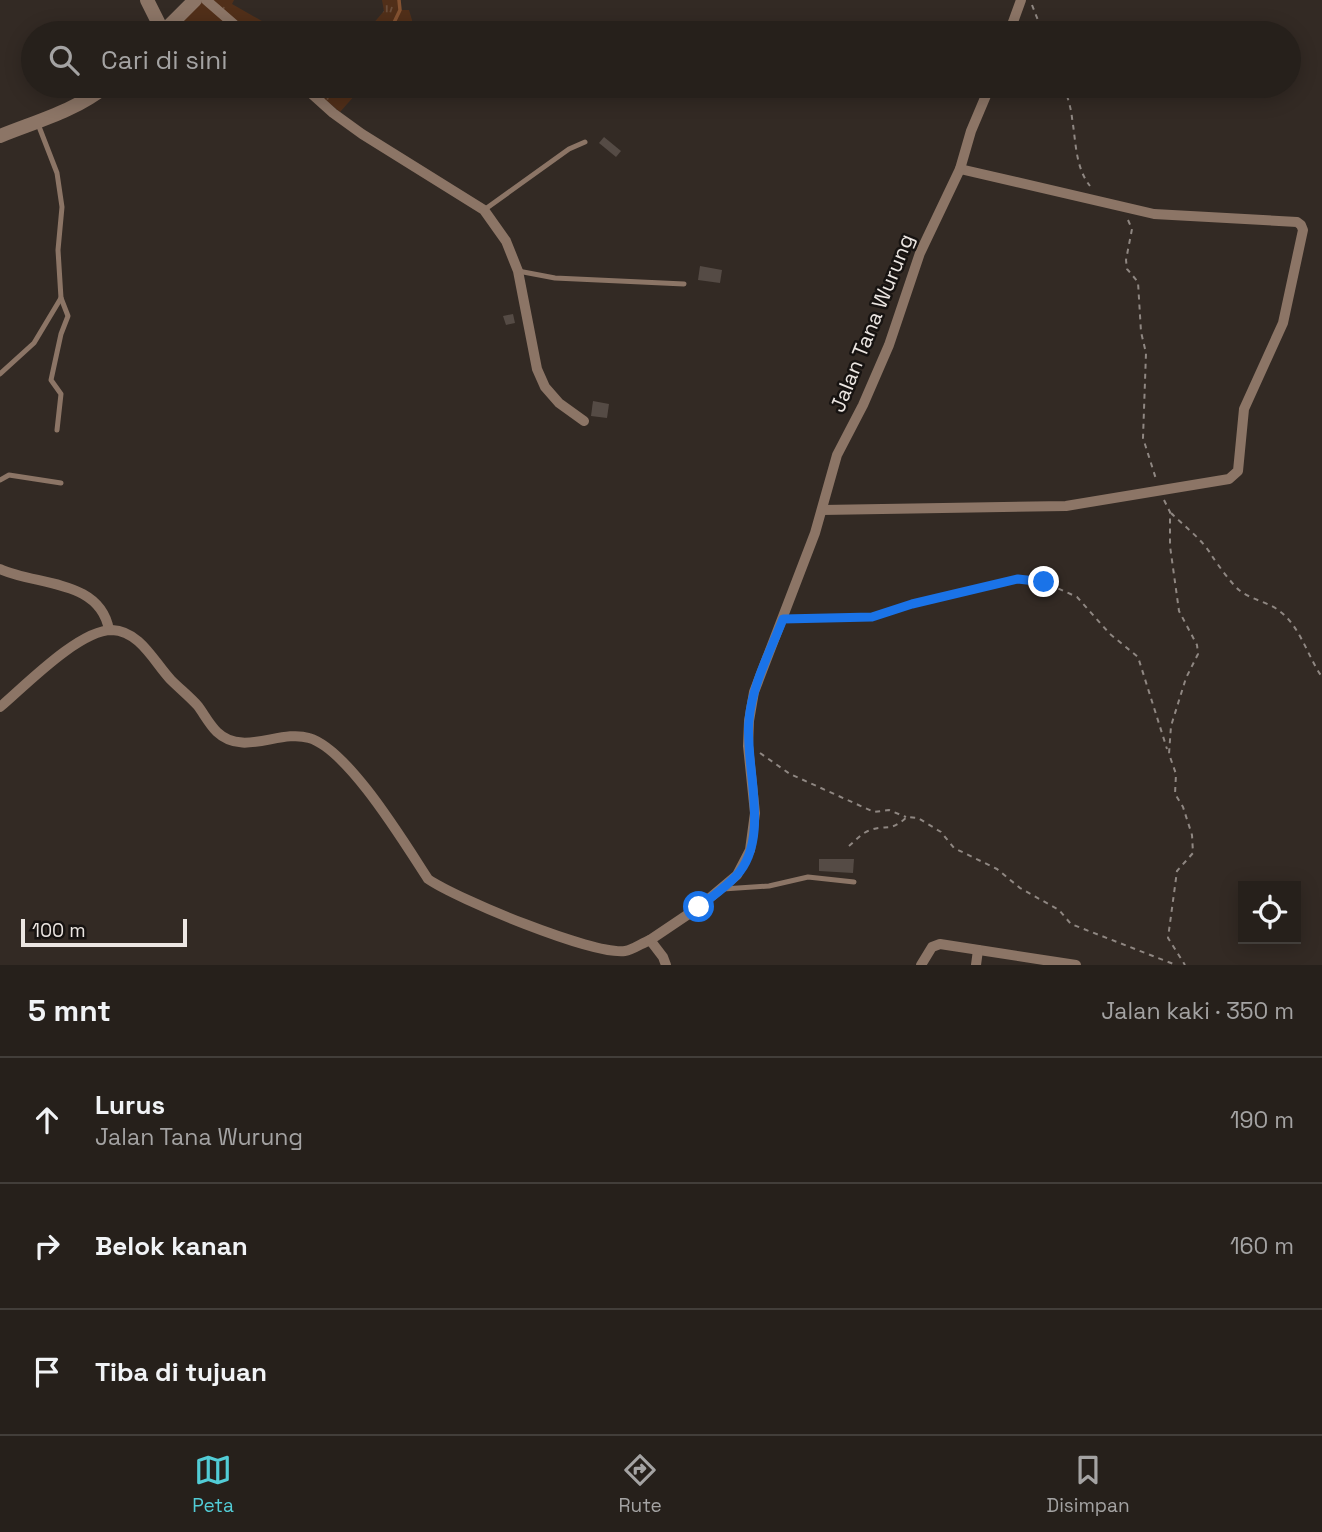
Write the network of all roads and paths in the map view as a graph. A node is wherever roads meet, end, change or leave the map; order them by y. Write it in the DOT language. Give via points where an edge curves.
graph roads {
  1 [pos="147,0"];
  2 [pos="195,0"];
  3 [pos="206,0"];
  4 [pos="1021,0"];
  5 [pos="1031,0"];
  6 [pos="157,21"];
  7 [pos="175,21"];
  8 [pos="230,21"];
  9 [pos="1013,21"];
  10 [pos="1039,21"];
  11 [pos="91,98"];
  12 [pos="316,98"];
  13 [pos="985,98"];
  14 [pos="1067,98"];
  15 [pos="37,121"];
  16 [pos="0,136"];
  17 [pos="585,142"];
  18 [pos="960,169"];
  19 [pos="1102,201"];
  20 [pos="484,211"];
  21 [pos="1126,216"];
  22 [pos="519,271"];
  23 [pos="684,284"];
  24 [pos="61,298"];
  25 [pos="0,374"];
  26 [pos="584,421"];
  27 [pos="57,430"];
  28 [pos="0,480"];
  29 [pos="61,483"];
  30 [pos="1159,492"];
  31 [pos="822,510"];
  32 [pos="1170,512"];
  33 [pos="0,569"];
  34 [pos="783,619"];
  35 [pos="108,630"];
  36 [pos="1322,677"];
  37 [pos="0,707"];
  38 [pos="748,746"];
  39 [pos="1169,754"];
  40 [pos="907,817"];
  41 [pos="849,846"];
  42 [pos="854,882"];
  43 [pos="720,889"];
  44 [pos="650,940"];
  45 [pos="932,947"];
  46 [pos="978,950"];
  47 [pos="1030,962"];
  48 [pos="666,965"];
  49 [pos="921,965"];
  50 [pos="930,965"];
  51 [pos="976,965"];
  52 [pos="1076,965"];
  53 [pos="1175,965"];
  54 [pos="1185,965"];
  1 -- 6 [label="street"];
  2 -- 7 [label="street"];
  3 -- 8 [label="street"];
  4 -- 9 [label="street"];
  5 -- 10 [label="path"];
  11 -- 15 [label="street"];
  12 -- 20 [label="street" via="362,134"];
  13 -- 18 [label="street, Jalan Tana Wurung"];
  14 -- 19 [label="path" via="1074,146 1086,181"];
  15 -- 16 [label="street"];
  15 -- 24 [label="lane" via="57,173 62,207 58,250"];
  17 -- 20 [label="lane"];
  18 -- 19 [label="street"];
  18 -- 31 [label="street, Jalan Tana Wurung" via="920,253 863,405 837,455"];
  19 -- 30 [label="street" via="1163,215 1297,222 1303,228 1283,323 1244,409 1238,471 1229,479"];
  20 -- 22 [label="street" via="506,241"];
  21 -- 30 [label="path" via="1132,229 1127,269 1138,282 1146,353 1143,438"];
  22 -- 23 [label="lane" via="555,278"];
  22 -- 26 [label="street" via="541,378 559,403"];
  24 -- 25 [label="lane" via="34,343"];
  24 -- 27 [label="lane" via="68,316 51,380 61,394"];
  28 -- 29 [label="lane" via="9,475"];
  30 -- 31 [label="street" via="1066,506"];
  30 -- 32 [label="path"];
  31 -- 34 [label="street, Jalan Tana Wurung"];
  32 -- 36 [label="path" via="1238,589 1282,613"];
  32 -- 39 [label="path" via="1179,611 1198,654 1171,726"];
  33 -- 35 [label="street" via="86,597 100,606"];
  34 -- 38 [label="street, Jalan Tana Wurung" via="754,692"];
  34 -- 39 [label="path" via="872,617 1018,579 1044,582 1077,597 1110,634 1139,657"];
  35 -- 37 [label="street" via="77,642"];
  35 -- 44 [label="street, Jalan Tana Wurung" via="140,642 225,737 246,743 309,738 323,745 342,760 428,879 442,888 607,950 627,951"];
  38 -- 40 [label="path" via="790,774 874,812 889,810"];
  38 -- 43 [label="street, Jalan Tana Wurung" via="755,813 750,850 737,875"];
  39 -- 54 [label="path" via="1176,774 1175,794 1192,835 1192,853 1177,871 1168,937"];
  40 -- 41 [label="path" via="894,828 865,832"];
  40 -- 53 [label="path" via="918,818 941,832 954,848 997,869 1059,910 1072,924"];
  42 -- 43 [label="lane" via="808,877 769,886"];
  43 -- 44 [label="street, Jalan Tana Wurung"];
  44 -- 48 [label="street"];
  45 -- 46 [label="street" via="940,944"];
  45 -- 49 [label="street"];
  45 -- 50 [label="street"];
  46 -- 47 [label="street"];
  46 -- 51 [label="street"];
  47 -- 52 [label="street"];
}
